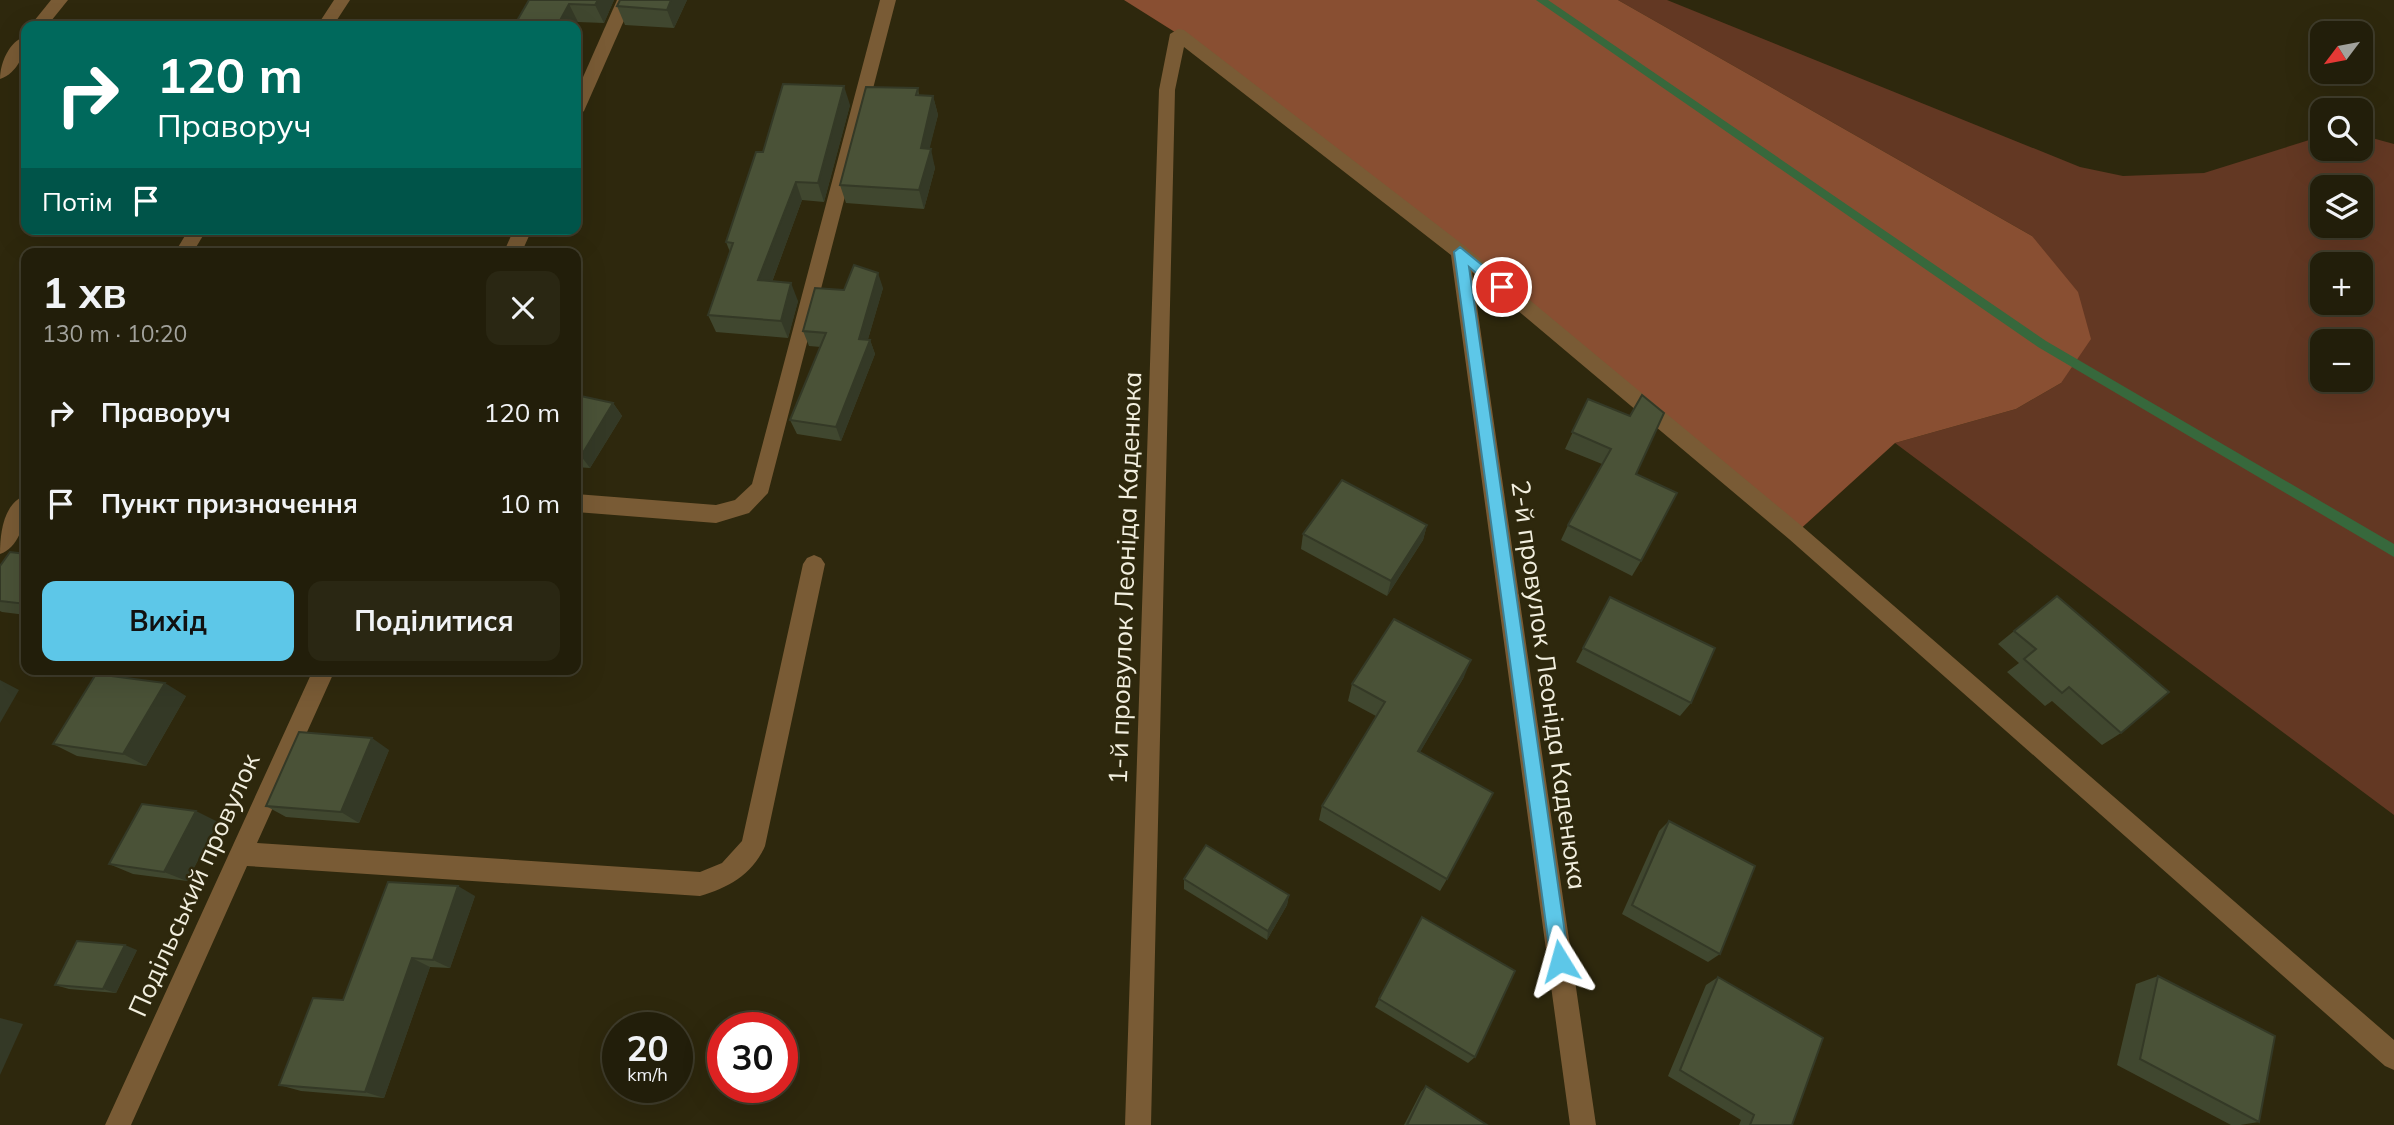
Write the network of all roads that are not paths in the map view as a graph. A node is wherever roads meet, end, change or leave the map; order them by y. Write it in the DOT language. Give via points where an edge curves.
graph roads {
  1 [pos="60,0"];
  2 [pos="342,0"];
  3 [pos="625,0"];
  4 [pos="888,0"];
  5 [pos="42,21"];
  6 [pos="328,21"];
  7 [pos="21,47"];
  8 [pos="0,73"];
  9 [pos="581,100"];
  10 [pos="1460,252"];
  11 [pos="581,503"];
  12 [pos="21,511"];
  13 [pos="0,545"];
  14 [pos="814,564"];
  15 [pos="322,675"];
  16 [pos="241,854"];
  17 [pos="2394,1057"];
  18 [pos="118,1125"];
  19 [pos="1138,1125"];
  20 [pos="1583,1125"];
  1 -- 5 [label="street"];
  2 -- 6 [label="street"];
  3 -- 9 [label="street"];
  4 -- 11 [label="street" via="761,486 736,512 716,514"];
  7 -- 8 [label="street"];
  10 -- 17 [label="street" via="1796,533"];
  10 -- 19 [label="street, 1-й провулок Леоніда Каденюка" via="1178,34 1167,90"];
  10 -- 20 [label="street, 2-й провулок Леоніда Каденюка"];
  12 -- 13 [label="street"];
  14 -- 16 [label="street" via="753,846 739,866 721,878 699,884"];
  15 -- 16 [label="street, Подільський провулок"];
  16 -- 18 [label="street, Подільський провулок"];
}
